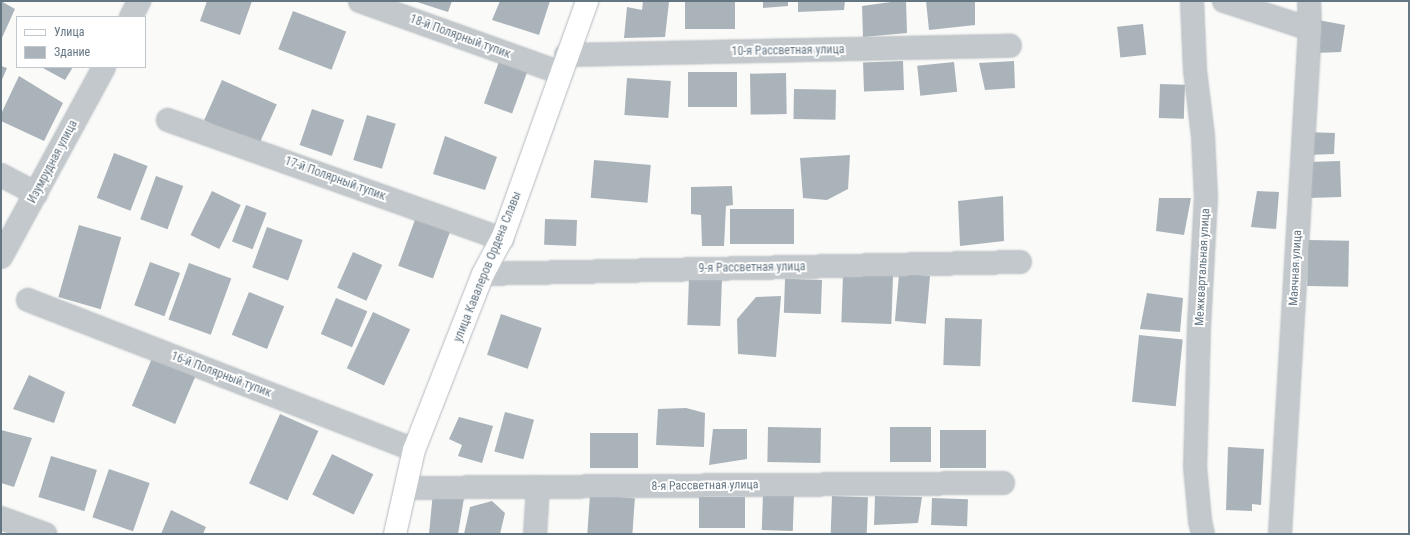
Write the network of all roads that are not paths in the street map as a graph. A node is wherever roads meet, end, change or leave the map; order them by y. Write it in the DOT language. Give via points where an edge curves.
graph roads {
  1 [pos="360,1"];
  2 [pos="587,1"];
  3 [pos="1192,1"];
  4 [pos="1224,1"];
  5 [pos="1310,1"];
  6 [pos="1310,29"];
  7 [pos="1010,46"];
  8 [pos="564,64"];
  9 [pos="103,68"];
  10 [pos="168,120"];
  11 [pos="1,175"];
  12 [pos="36,194"];
  13 [pos="502,239"];
  14 [pos="1,257"];
  15 [pos="1020,262"];
  16 [pos="483,274"];
  17 [pos="28,300"];
  18 [pos="414,450"];
  19 [pos="1003,483"];
  20 [pos="538,487"];
  21 [pos="406,488"];
  22 [pos="1,518"];
  23 [pos="45,534"];
  24 [pos="395,534"];
  25 [pos="535,534"];
  26 [pos="1203,534"];
  27 [pos="1280,534"];
  1 -- 8 [label="street, 18-й Полярный тупик"];
  2 -- 8 [label="street, улица Кавалеров Ордена Славы"];
  3 -- 26 [label="street, Межквартальная улица" via="1206,197 1195,466"];
  4 -- 6 [label="street"];
  5 -- 6 [label="street, Маячная улица"];
  6 -- 27 [label="street, Маячная улица"];
  7 -- 8 [label="street, 10-я Рассветная улица"];
  8 -- 13 [label="street, улица Кавалеров Ордена Славы"];
  9 -- 12 [label="street, Изумрудная улица"];
  10 -- 13 [label="street, 17-й Полярный тупик"];
  11 -- 12 [label="street"];
  12 -- 14 [label="street, Изумрудная улица"];
  13 -- 16 [label="street, улица Кавалеров Ордена Славы"];
  15 -- 16 [label="street, 9-я Рассветная улица"];
  16 -- 18 [label="street, улица Кавалеров Ордена Славы"];
  17 -- 18 [label="street, 16-й Полярный тупик"];
  18 -- 21 [label="street, улица Кавалеров Ордена Славы"];
  19 -- 20 [label="street, 8-я Рассветная улица"];
  20 -- 21 [label="street, 8-я Рассветная улица"];
  20 -- 25 [label="street"];
  21 -- 24 [label="street, улица Кавалеров Ордена Славы"];
  22 -- 23 [label="street"];
}
